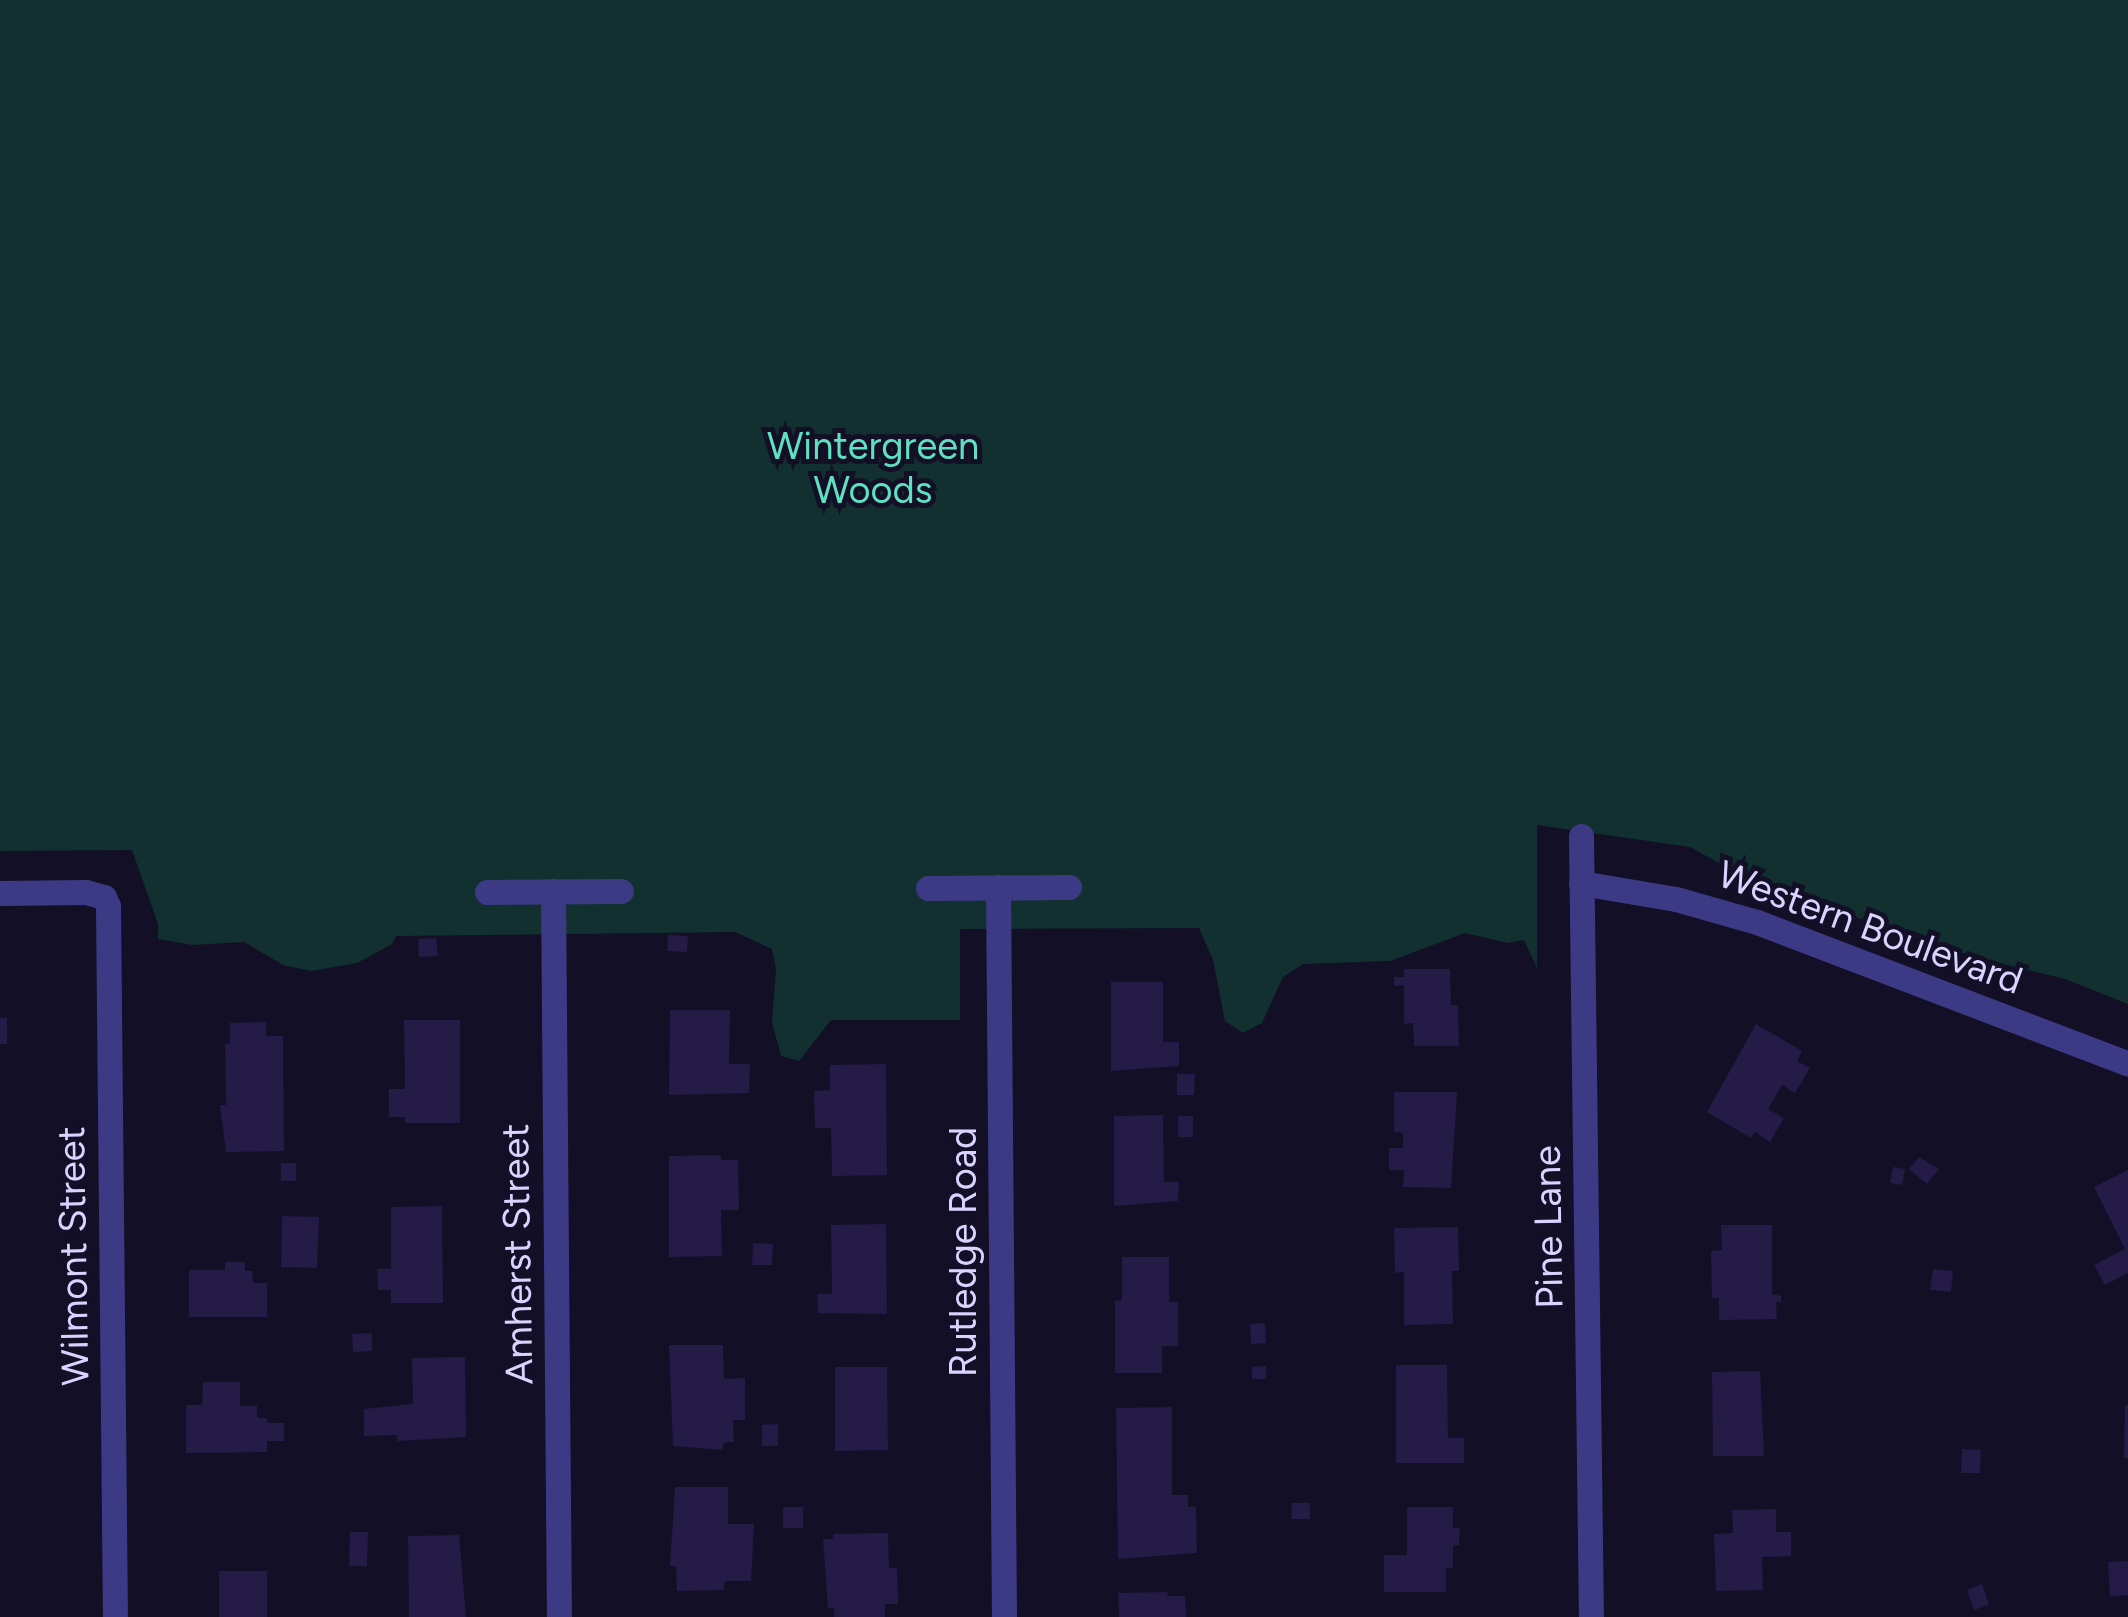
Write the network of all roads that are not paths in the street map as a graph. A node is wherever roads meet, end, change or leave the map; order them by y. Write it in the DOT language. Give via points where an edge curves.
graph roads {
  1 [pos="1581,836"];
  2 [pos="1581,883"];
  3 [pos="1069,886"];
  4 [pos="998,887"];
  5 [pos="928,888"];
  6 [pos="552,891"];
  7 [pos="621,891"];
  8 [pos="0,892"];
  9 [pos="487,892"];
  10 [pos="2128,1064"];
  11 [pos="115,1617"];
  12 [pos="559,1617"];
  13 [pos="1004,1617"];
  14 [pos="1591,1617"];
  1 -- 2 [label="street, Pine Lane"];
  2 -- 10 [label="street, Western Boulevard" via="1757,922"];
  2 -- 14 [label="street, Pine Lane"];
  3 -- 4 [label="street"];
  4 -- 5 [label="street"];
  4 -- 13 [label="street, Rutledge Road"];
  6 -- 7 [label="street"];
  6 -- 9 [label="street"];
  6 -- 12 [label="street, Amherst Street"];
  8 -- 11 [label="street, Wilmont Street" via="86,892 104,897 109,914"];
}
